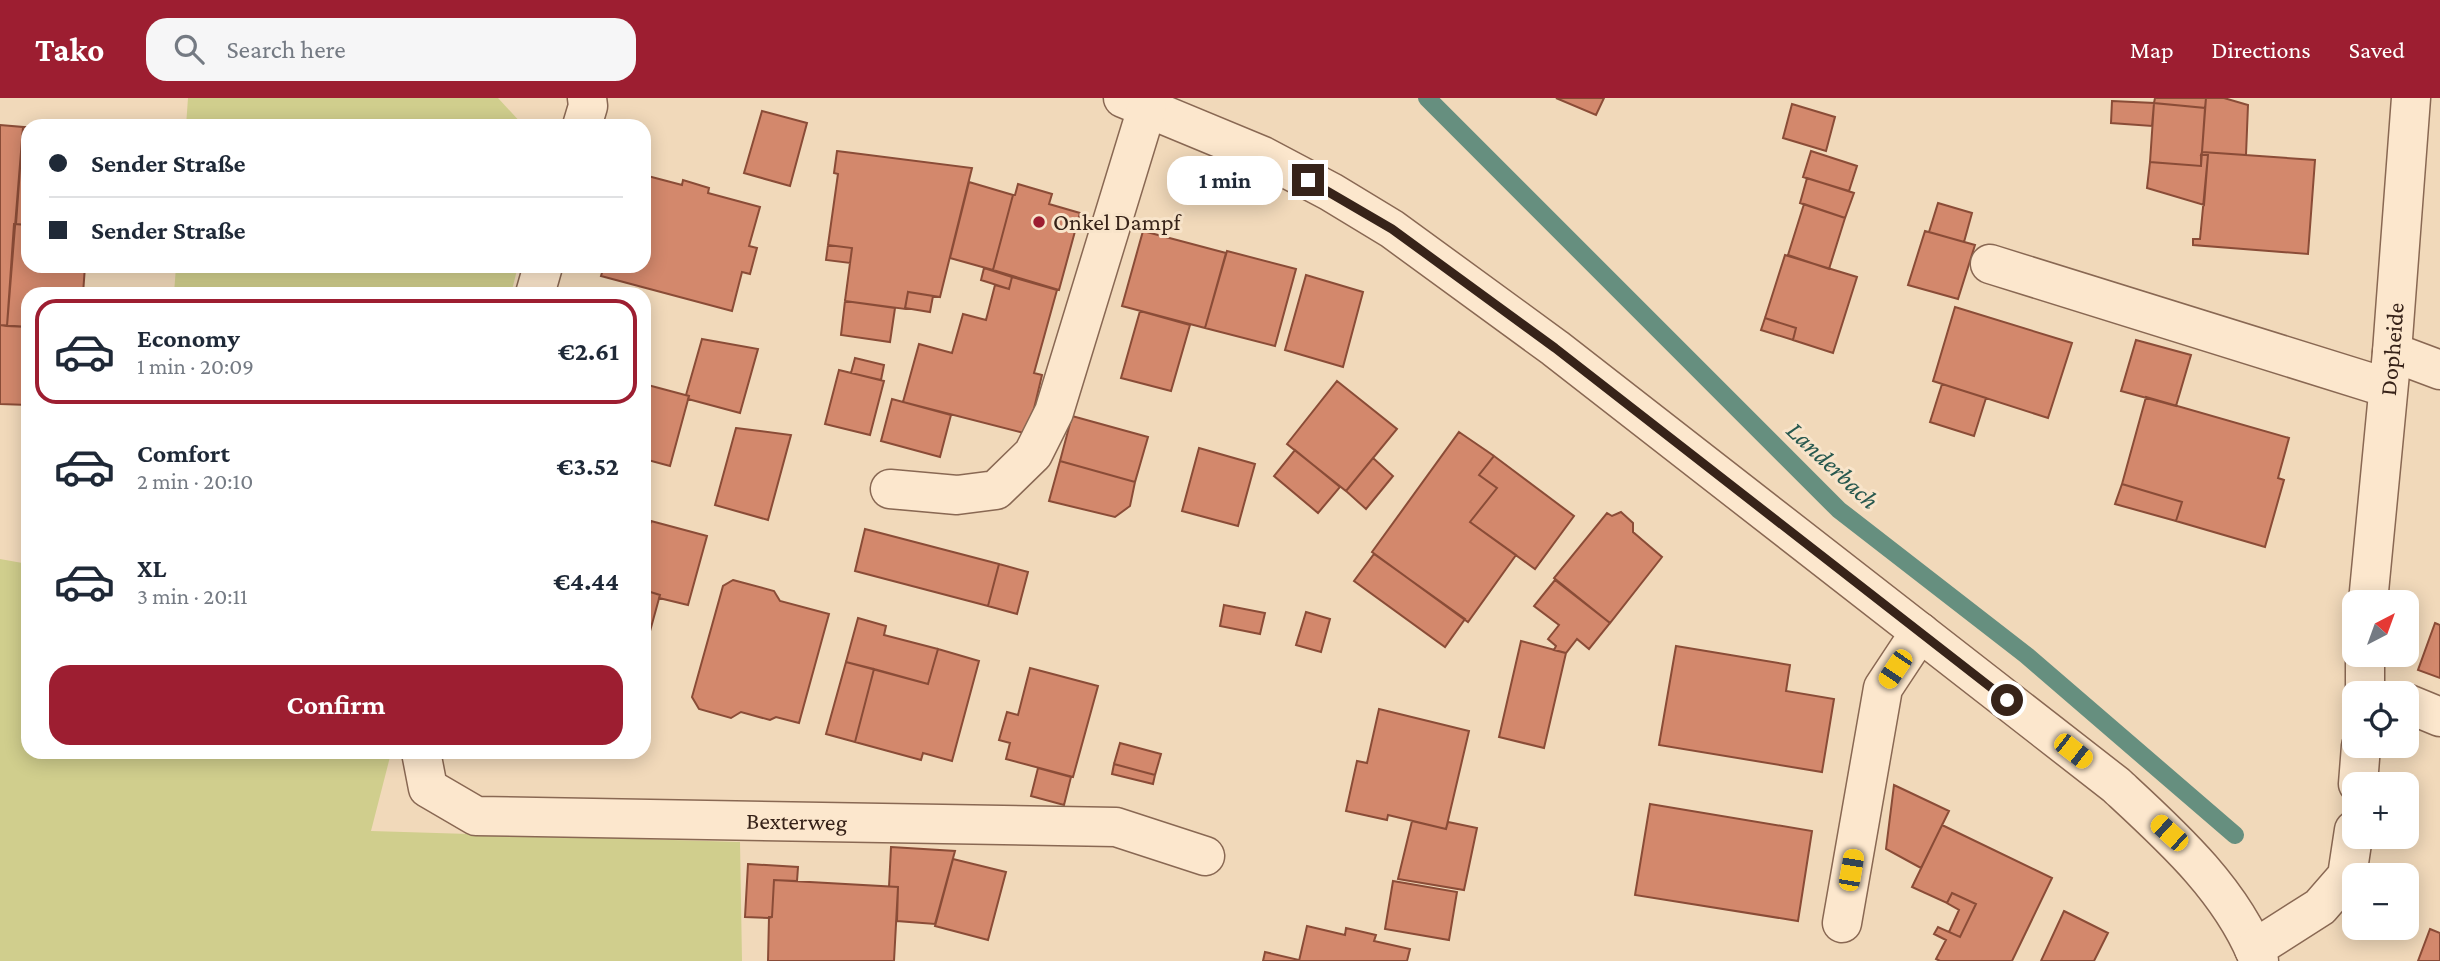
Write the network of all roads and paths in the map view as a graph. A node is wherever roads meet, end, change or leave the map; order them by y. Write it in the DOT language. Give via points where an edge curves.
graph roads {
  1 [pos="587,98"];
  2 [pos="2411,98"];
  3 [pos="1135,103"];
  4 [pos="584,119"];
  5 [pos="1990,264"];
  6 [pos="2390,370"];
  7 [pos="2440,370"];
  8 [pos="890,489"];
  9 [pos="2369,590"];
  10 [pos="1920,632"];
  11 [pos="2419,709"];
  12 [pos="2440,717"];
  13 [pos="422,759"];
  14 [pos="2351,849"];
  15 [pos="1205,856"];
  16 [pos="1842,923"];
  17 [pos="2257,955"];
  1 -- 4 [label="street"];
  2 -- 6 [label="street, Dopheide"];
  3 -- 8 [label="street" via="1054,412 1033,454 996,490 957,495"];
  3 -- 10 [label="street" via="1263,156 1392,229 1555,348"];
  5 -- 6 [label="street"];
  6 -- 7 [label="street"];
  6 -- 9 [label="street, Dopheide"];
  10 -- 16 [label="street" via="1883,688"];
  10 -- 17 [label="street" via="2116,785 2169,833 2227,901"];
  11 -- 12 [label="street"];
  13 -- 15 [label="street, Bexterweg" via="428,788 476,816 1116,827"];
  14 -- 17 [label="street" via="2347,876 2320,907"];
}
